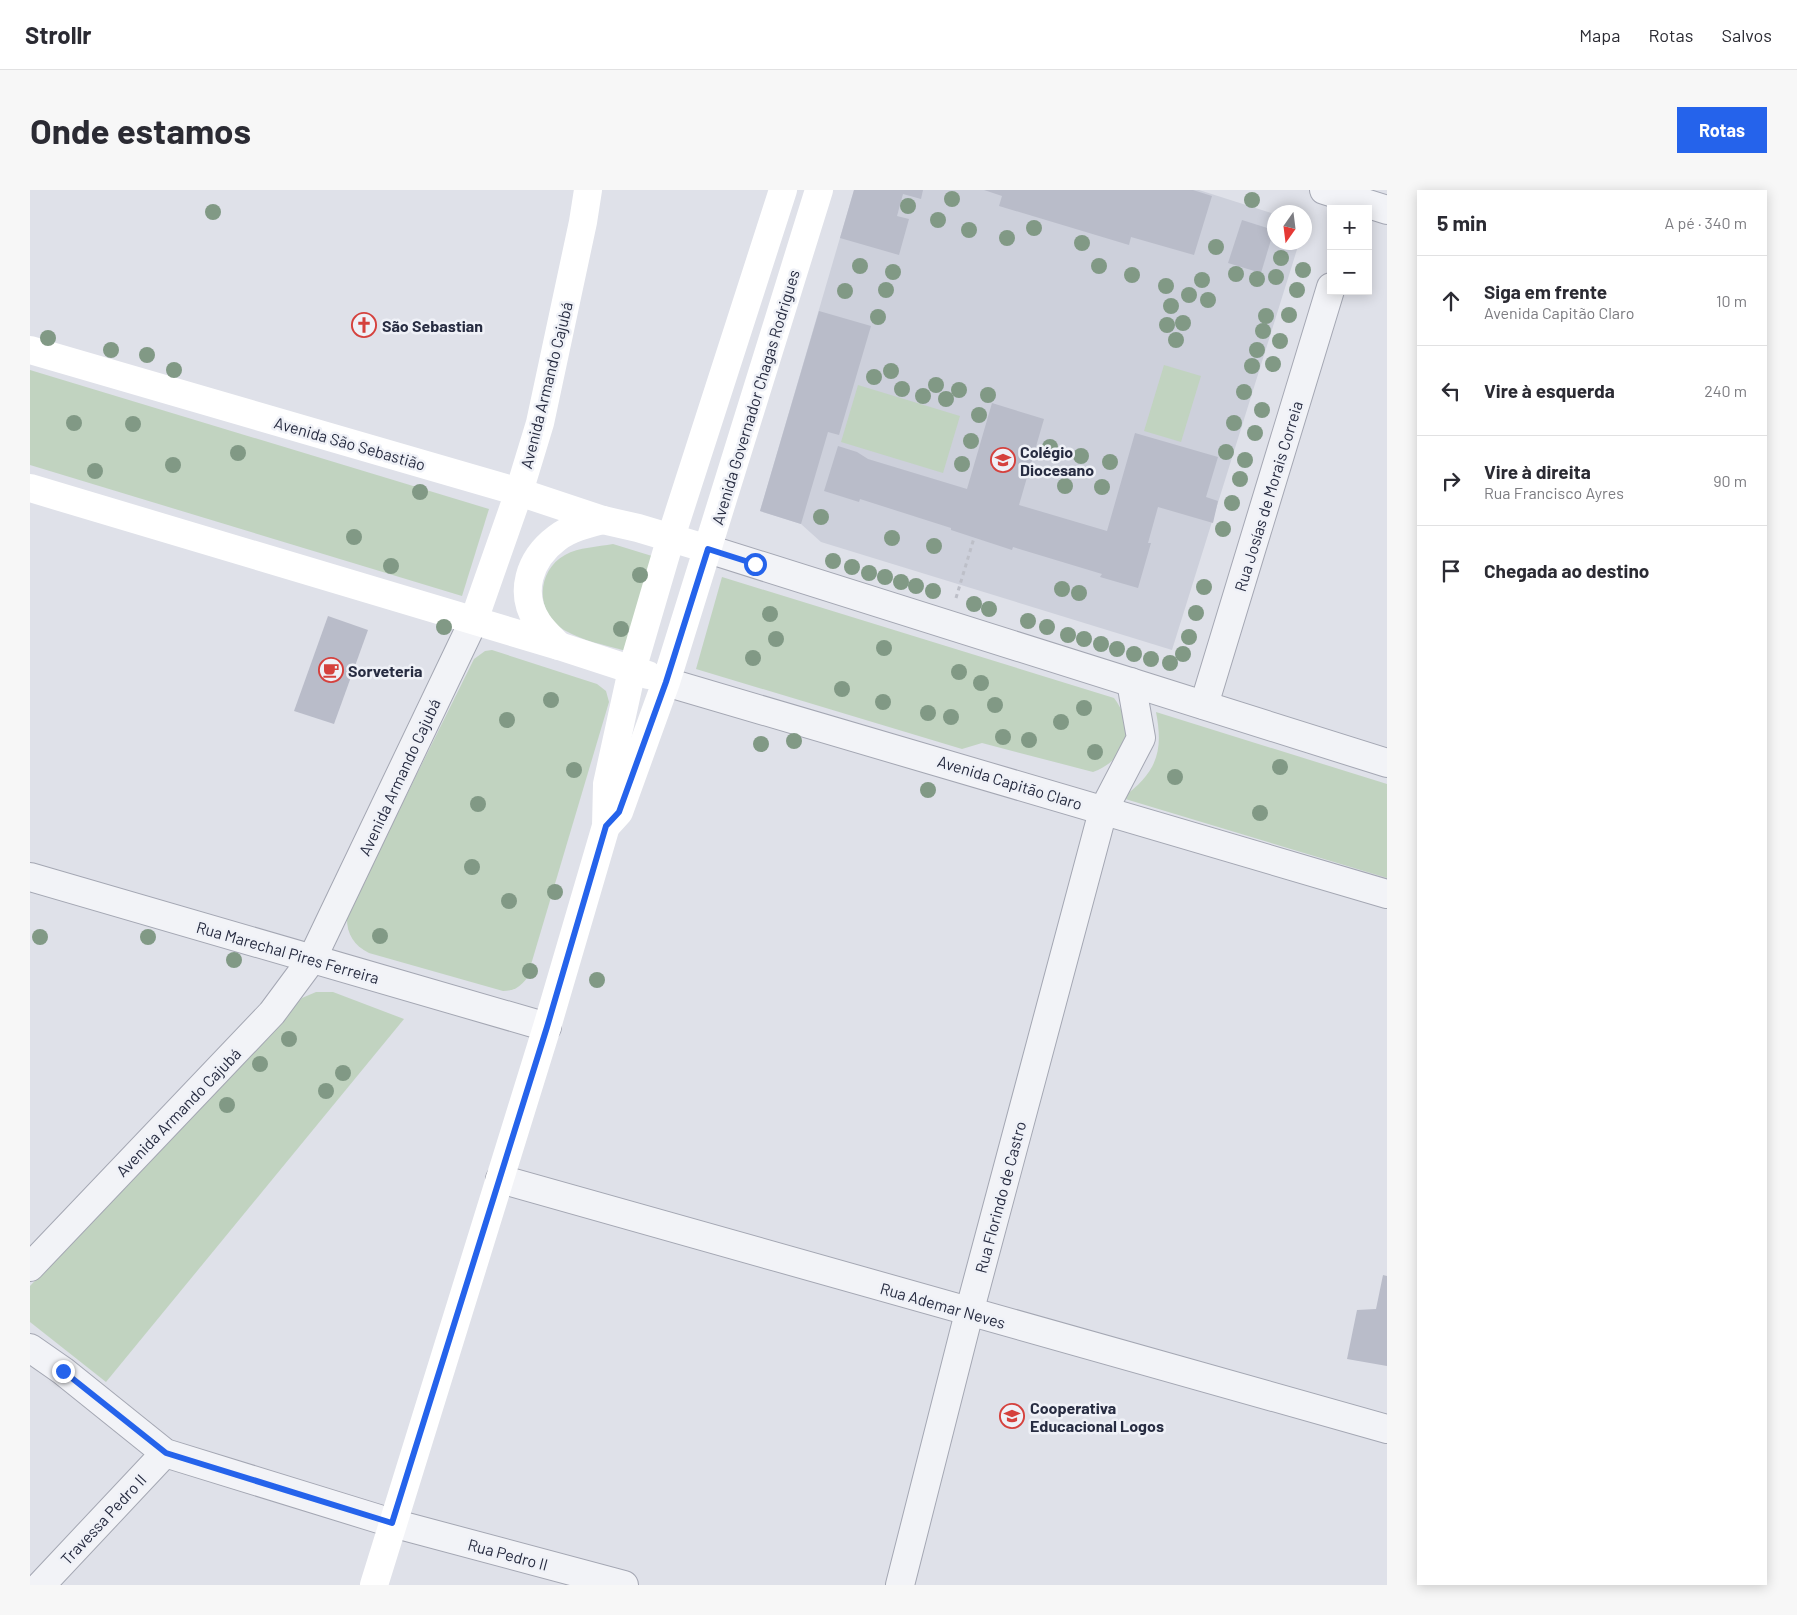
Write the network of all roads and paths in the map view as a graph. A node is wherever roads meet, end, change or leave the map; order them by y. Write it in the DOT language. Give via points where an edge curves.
graph roads {
  1 [pos="588,190"];
  2 [pos="783,190"];
  3 [pos="819,190"];
  4 [pos="1324,190"];
  5 [pos="1357,200"];
  6 [pos="1387,210"];
  7 [pos="1329,295"];
  8 [pos="30,350"];
  9 [pos="30,488"];
  10 [pos="519,492"];
  11 [pos="603,520"];
  12 [pos="670,538"];
  13 [pos="974,538"];
  14 [pos="708,549"];
  15 [pos="474,620"];
  16 [pos="949,625"];
  17 [pos="559,646"];
  18 [pos="632,670"];
  19 [pos="666,682"];
  20 [pos="1131,682"];
  21 [pos="1204,705"];
  22 [pos="1387,763"];
  23 [pos="1104,811"];
  24 [pos="606,826"];
  25 [pos="30,877"];
  26 [pos="1387,894"];
  27 [pos="312,959"];
  28 [pos="547,1027"];
  29 [pos="500,1179"];
  30 [pos="30,1267"];
  31 [pos="969,1313"];
  32 [pos="30,1348"];
  33 [pos="1387,1429"];
  34 [pos="166,1453"];
  35 [pos="392,1523"];
  36 [pos="41,1585"];
  37 [pos="374,1585"];
  38 [pos="624,1585"];
  39 [pos="900,1585"];
  1 -- 10 [label="main road, Avenida Armando Cajubá" via="584,222 540,424"];
  2 -- 12 [label="main road, Avenida Governador Chagas Rodrigues"];
  3 -- 14 [label="main road, Avenida Governador Chagas Rodrigues"];
  4 -- 5 [label="street"];
  5 -- 6 [label="street"];
  7 -- 21 [label="street, Rua Josías de Morais Correia"];
  8 -- 10 [label="main road, Avenida São Sebastião"];
  9 -- 15 [label="main road"];
  10 -- 11 [label="main road, Avenida São Sebastião"];
  10 -- 15 [label="main road, Avenida Armando Cajubá"];
  11 -- 12 [label="main road, Avenida São Sebastião"];
  11 -- 17 [label="main road" via="578,527 557,538 539,557 528,576 527,597 538,623"];
  12 -- 14 [label="main road"];
  12 -- 18 [label="main road, Avenida Governador Chagas Rodrigues"];
  13 -- 16 [label="path"];
  14 -- 16 [label="street"];
  14 -- 19 [label="main road, Avenida Governador Chagas Rodrigues"];
  15 -- 17 [label="main road"];
  15 -- 27 [label="street, Avenida Armando Cajubá"];
  16 -- 20 [label="street"];
  17 -- 18 [label="main road"];
  18 -- 19 [label="main road, Avenida Capitão Claro"];
  18 -- 24 [label="main road, Avenida Governador Chagas Rodrigues" via="607,784"];
  19 -- 23 [label="street, Avenida Capitão Claro"];
  19 -- 24 [label="main road, Avenida Governador Chagas Rodrigues" via="619,812"];
  20 -- 21 [label="street"];
  20 -- 23 [label="street, Rua Florindo de Castro" via="1141,738"];
  21 -- 22 [label="street"];
  23 -- 26 [label="street, Avenida Capitão Claro"];
  23 -- 31 [label="street, Rua Florindo de Castro"];
  24 -- 28 [label="main road, Avenida Governador Chagas Rodrigues"];
  25 -- 27 [label="street, Rua Marechal Pires Ferreira"];
  27 -- 28 [label="street, Rua Marechal Pires Ferreira"];
  27 -- 30 [label="street, Avenida Armando Cajubá" via="272,1014"];
  28 -- 29 [label="main road, Avenida Governador Chagas Rodrigues"];
  29 -- 31 [label="street, Rua Ademar Neves"];
  29 -- 35 [label="main road, Avenida Governador Chagas Rodrigues"];
  31 -- 33 [label="street, Rua Ademar Neves"];
  31 -- 39 [label="street, Rua Florindo de Castro"];
  32 -- 34 [label="street"];
  34 -- 35 [label="street, Rua Pedro II"];
  34 -- 36 [label="street, Travessa Pedro II"];
  35 -- 37 [label="main road, Avenida Governador Chagas Rodrigues"];
  35 -- 38 [label="street, Rua Pedro II"];
}
